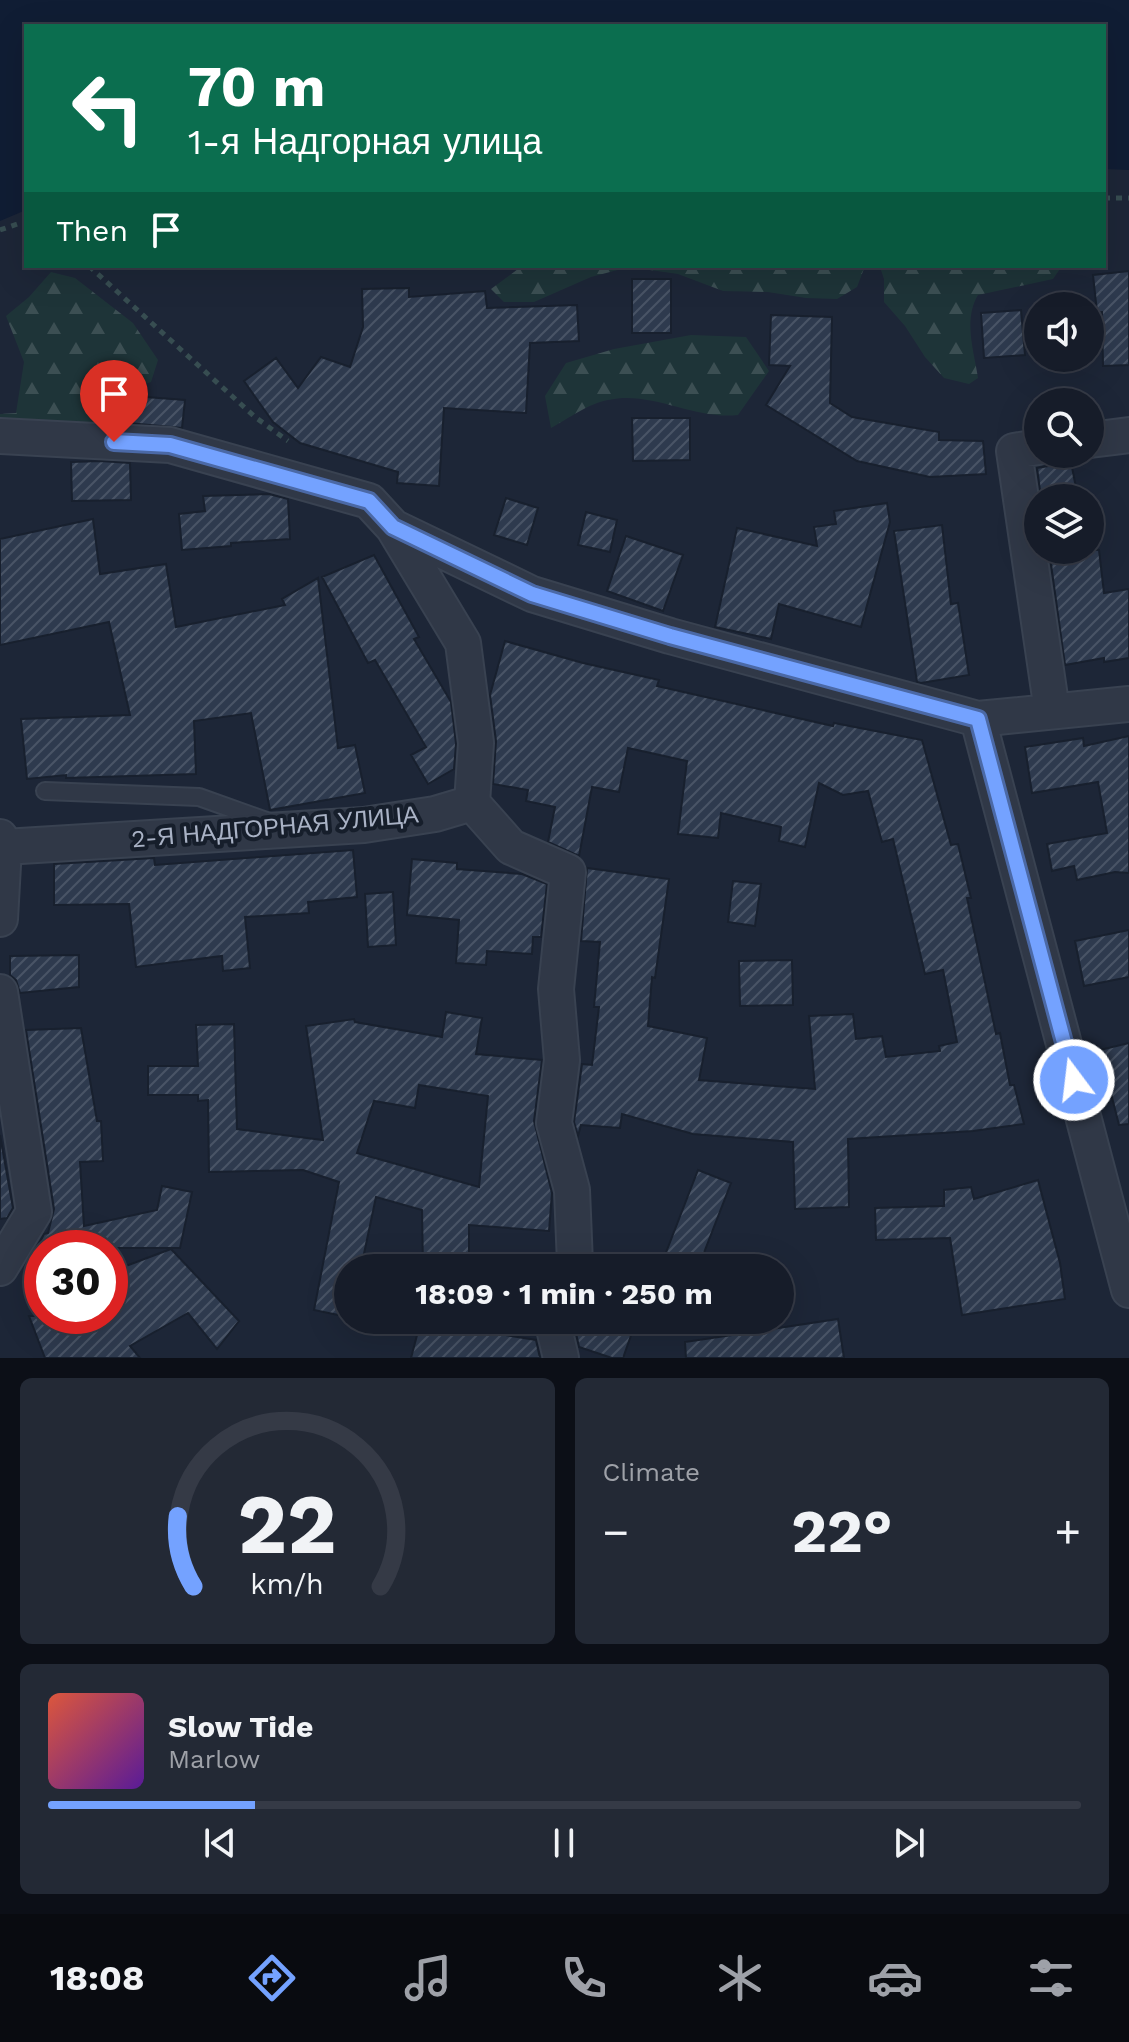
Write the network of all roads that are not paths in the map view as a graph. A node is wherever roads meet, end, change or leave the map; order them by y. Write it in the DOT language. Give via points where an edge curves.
graph roads {
  1 [pos="1129,435"];
  2 [pos="0,436"];
  3 [pos="1104,438"];
  4 [pos="1024,449"];
  5 [pos="393,527"];
  6 [pos="1129,704"];
  7 [pos="1052,711"];
  8 [pos="978,719"];
  9 [pos="45,791"];
  10 [pos="472,803"];
  11 [pos="288,830"];
  12 [pos="2,842"];
  13 [pos="0,919"];
  14 [pos="0,992"];
  15 [pos="575,1254"];
  16 [pos="0,1268"];
  17 [pos="1129,1290"];
  18 [pos="555,1334"];
  19 [pos="561,1358"];
  1 -- 3 [label="street"];
  2 -- 5 [label="street" via="170,445 369,501"];
  4 -- 7 [label="street" via="1014,451"];
  5 -- 8 [label="street" via="532,594"];
  5 -- 10 [label="street" via="463,643 476,743"];
  6 -- 7 [label="street"];
  7 -- 8 [label="street"];
  8 -- 17 [label="street"];
  9 -- 11 [label="lane" via="199,797"];
  10 -- 11 [label="street, 2-Я НАДГОРНАЯ УЛИЦА" via="364,825"];
  10 -- 15 [label="street" via="511,847 568,872 556,989 562,1060 554,1123 572,1190"];
  11 -- 12 [label="street, 2-Я НАДГОРНАЯ УЛИЦА"];
  12 -- 13 [label="street, 2-Я НАДГОРНАЯ УЛИЦА"];
  14 -- 16 [label="street" via="34,1212"];
  18 -- 19 [label="street"];
}
